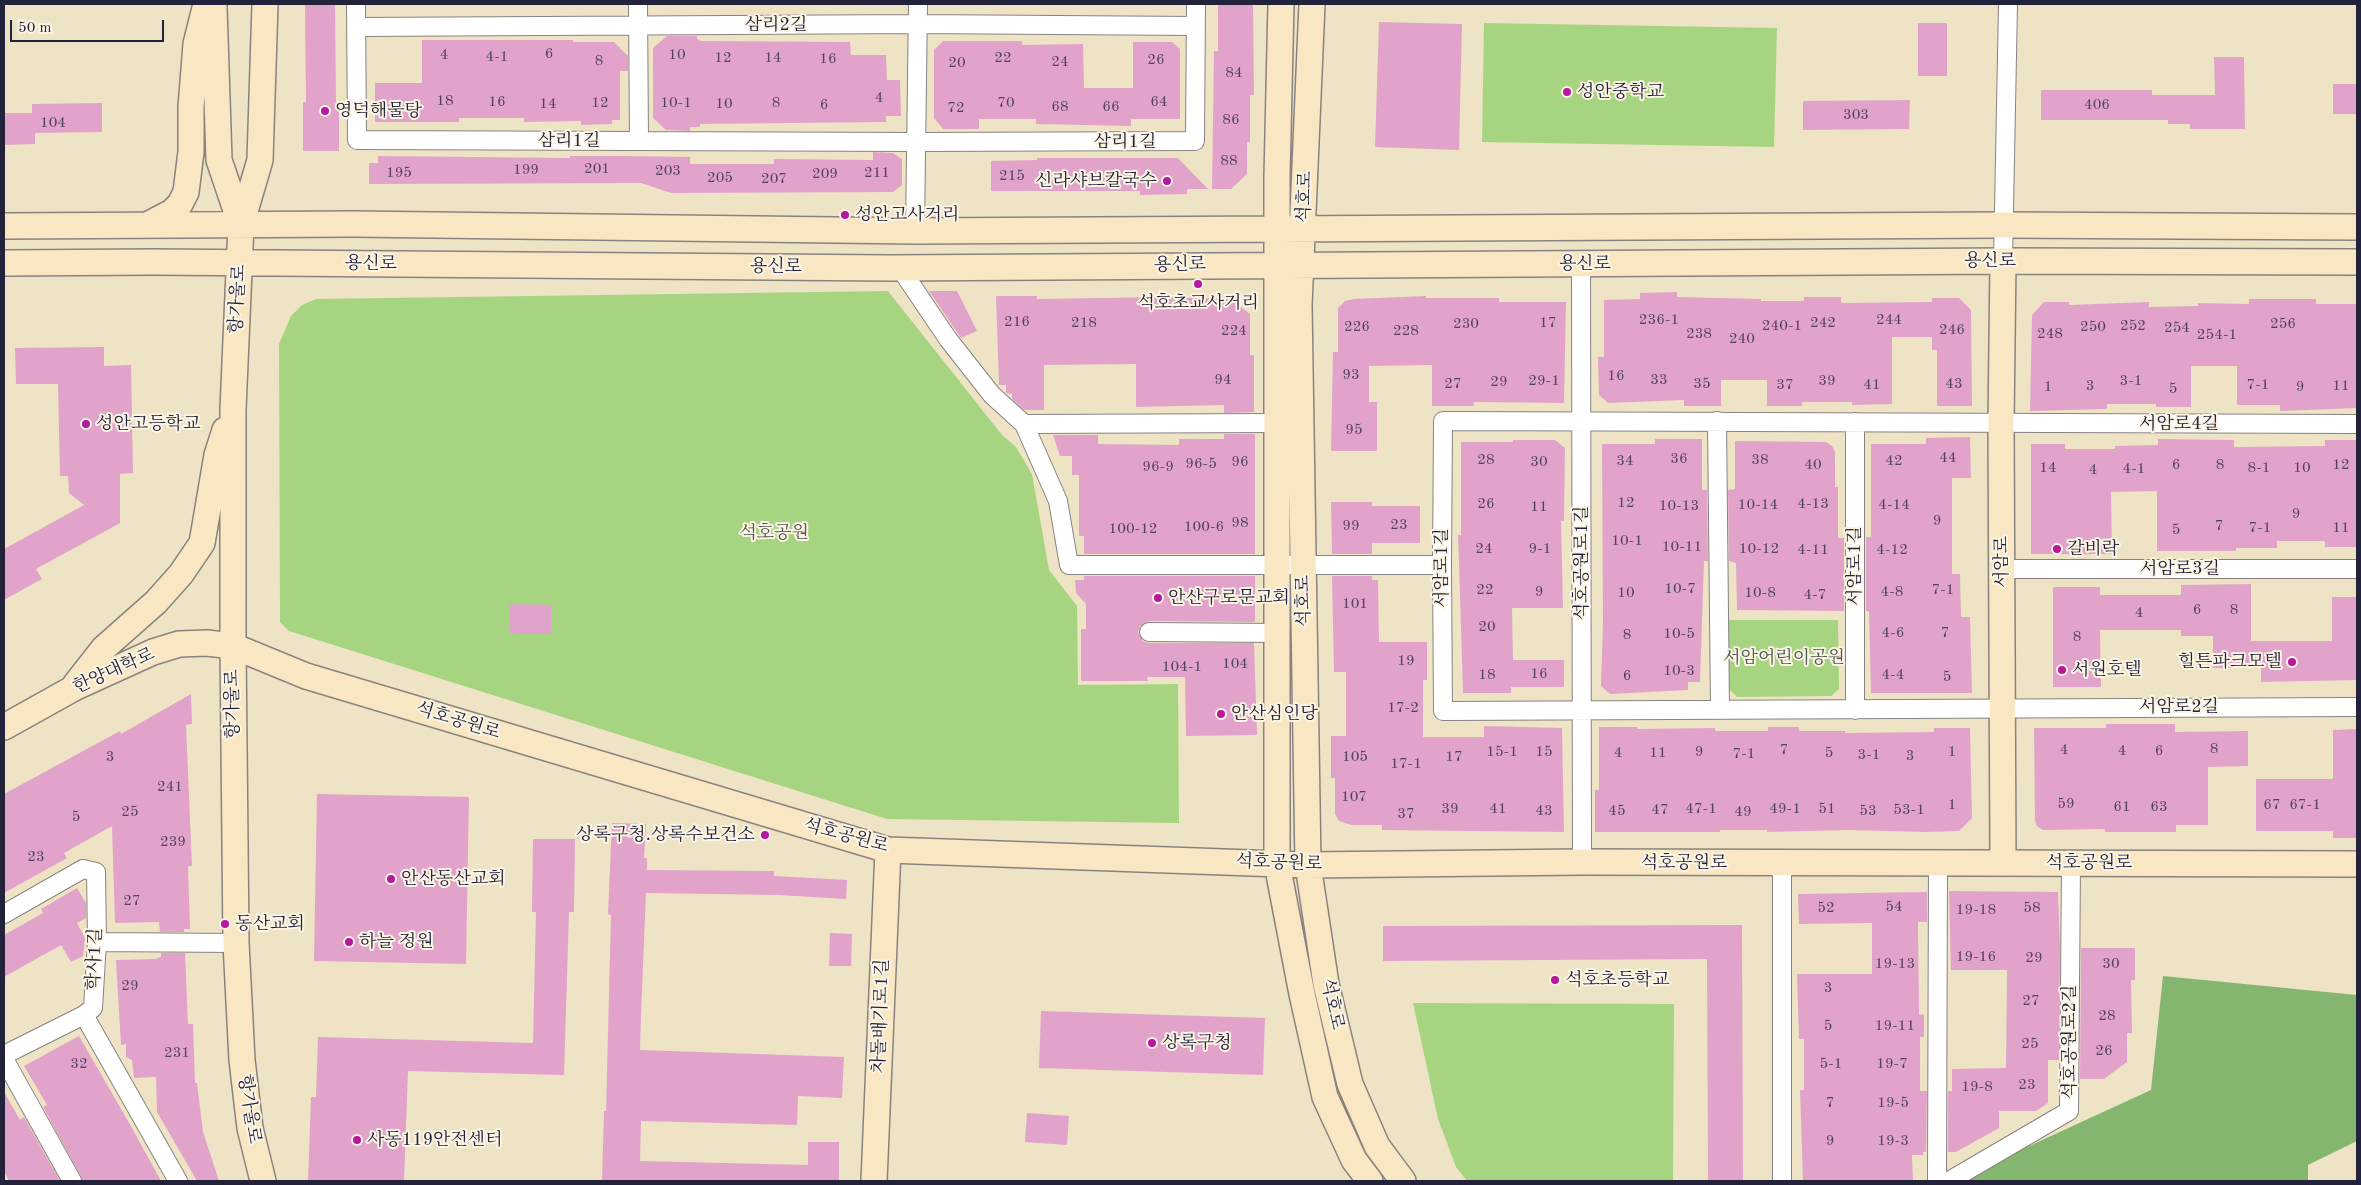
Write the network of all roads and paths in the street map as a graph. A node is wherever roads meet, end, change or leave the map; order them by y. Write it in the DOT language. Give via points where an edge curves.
graph roads {
  1 [pos="206,4"];
  2 [pos="214,4"];
  3 [pos="265,4"];
  4 [pos="356,4"];
  5 [pos="638,4"];
  6 [pos="918,4"];
  7 [pos="1196,4"];
  8 [pos="1281,4"];
  9 [pos="1312,4"];
  10 [pos="2008,4"];
  11 [pos="918,24"];
  12 [pos="637,26"];
  13 [pos="1195,26"];
  14 [pos="357,27"];
  15 [pos="638,141"];
  16 [pos="917,142"];
  17 [pos="149,224"];
  18 [pos="241,225"];
  19 [pos="2003,225"];
  20 [pos="4,226"];
  21 [pos="2357,227"];
  22 [pos="1277,230"];
  23 [pos="1304,230"];
  24 [pos="915,231"];
  25 [pos="2003,261"];
  26 [pos="2357,262"];
  27 [pos="4,263"];
  28 [pos="240,263"];
  29 [pos="1581,264"];
  30 [pos="1289,265"];
  31 [pos="900,268"];
  32 [pos="233,409"];
  33 [pos="1582,420"];
  34 [pos="1716,421"];
  35 [pos="1855,422"];
  36 [pos="1276,423"];
  37 [pos="2001,423"];
  38 [pos="1024,424"];
  39 [pos="2357,424"];
  40 [pos="1442,565"];
  41 [pos="1277,566"];
  42 [pos="1303,566"];
  43 [pos="2002,569"];
  44 [pos="2357,569"];
  45 [pos="1149,632"];
  46 [pos="1278,633"];
  47 [pos="232,646"];
  48 [pos="74,688"];
  49 [pos="2357,707"];
  50 [pos="2001,708"];
  51 [pos="1720,710"];
  52 [pos="1855,710"];
  53 [pos="1583,711"];
  54 [pos="4,727"];
  55 [pos="888,850"];
  56 [pos="1582,862"];
  57 [pos="1782,863"];
  58 [pos="2003,863"];
  59 [pos="2071,863"];
  60 [pos="1277,864"];
  61 [pos="1938,864"];
  62 [pos="2357,864"];
  63 [pos="1308,865"];
  64 [pos="4,914"];
  65 [pos="97,942"];
  66 [pos="236,943"];
  67 [pos="84,1015"];
  68 [pos="4,1057"];
  69 [pos="72,1181"];
  70 [pos="178,1181"];
  71 [pos="263,1181"];
  72 [pos="874,1181"];
  73 [pos="1370,1181"];
  74 [pos="1402,1181"];
  75 [pos="1782,1181"];
  76 [pos="1937,1181"];
  77 [pos="1949,1181"];
  1 -- 17 [label="main road" via="194,62 191,152 186,192 172,212"];
  2 -- 18 [label="main road, 항가울로" via="219,160"];
  3 -- 18 [label="main road, 항가울로" via="260,160"];
  4 -- 14 [label="street, 삼리1길"];
  5 -- 12 [label="street"];
  6 -- 11 [label="street"];
  7 -- 13 [label="street, 삼리1길"];
  8 -- 22 [label="main road, 석호로"];
  9 -- 23 [label="main road, 석호로"];
  10 -- 19 [label="street"];
  11 -- 12 [label="street, 삼리2길"];
  11 -- 13 [label="street, 삼리2길"];
  11 -- 16 [label="street"];
  12 -- 14 [label="street, 삼리2길"];
  12 -- 15 [label="street"];
  13 -- 16 [label="street, 삼리1길" via="1195,141"];
  14 -- 15 [label="street, 삼리1길" via="357,140"];
  15 -- 16 [label="street, 삼리1길"];
  16 -- 24 [label="street"];
  17 -- 18 [label="main road, 용신로"];
  17 -- 20 [label="main road, 용신로"];
  18 -- 24 [label="main road, 용신로"];
  18 -- 28 [label="main road, 항가울로"];
  19 -- 21 [label="main road, 용신로"];
  19 -- 23 [label="main road, 용신로"];
  19 -- 25 [label="street"];
  22 -- 23 [label="main road, 용신로"];
  22 -- 24 [label="main road, 용신로"];
  22 -- 30 [label="main road, 석호로"];
  23 -- 30 [label="main road, 석호로"];
  25 -- 26 [label="main road, 용신로"];
  25 -- 29 [label="main road, 용신로"];
  25 -- 37 [label="main road, 서암로"];
  27 -- 28 [label="main road, 용신로"];
  28 -- 31 [label="main road, 용신로"];
  28 -- 32 [label="main road, 항가울로"];
  29 -- 30 [label="main road, 용신로"];
  29 -- 33 [label="street, 석호공원로1길"];
  30 -- 31 [label="main road, 용신로"];
  30 -- 36 [label="main road, 석호로"];
  30 -- 42 [label="main road, 석호로" via="1300,379"];
  31 -- 38 [label="street" via="948,339 987,388"];
  32 -- 47 [label="main road, 항가울로"];
  32 -- 48 [label="main road" via="216,455 202,543 156,602 104,648"];
  33 -- 34 [label="street, 서암로1길"];
  33 -- 40 [label="street, 서암로1길" via="1444,420"];
  33 -- 53 [label="street, 석호공원로1길"];
  34 -- 35 [label="street, 서암로1길"];
  34 -- 51 [label="street"];
  35 -- 37 [label="street, 서암로1길"];
  35 -- 52 [label="street, 서암로1길"];
  36 -- 38 [label="street"];
  36 -- 41 [label="main road, 석호로"];
  37 -- 39 [label="street, 서암로4길"];
  37 -- 43 [label="main road, 서암로"];
  38 -- 41 [label="street, 석호로" via="1058,501 1069,565"];
  40 -- 42 [label="street"];
  40 -- 53 [label="street, 서암로1길" via="1443,711"];
  41 -- 42 [label="street"];
  41 -- 46 [label="main road, 석호로"];
  42 -- 63 [label="main road, 석호로"];
  43 -- 44 [label="street, 서암로3길"];
  43 -- 50 [label="main road, 서암로"];
  45 -- 46 [label="street"];
  46 -- 60 [label="main road, 석호로"];
  47 -- 48 [label="main road, 한양대학로" via="179,644"];
  47 -- 55 [label="main road, 석호공원로" via="306,676"];
  47 -- 66 [label="main road, 항가울로"];
  48 -- 54 [label="main road, 한양대학로"];
  49 -- 50 [label="street, 서암로2길"];
  50 -- 52 [label="street, 서암로1길"];
  50 -- 58 [label="main road, 서암로"];
  51 -- 52 [label="street, 서암로1길"];
  51 -- 53 [label="street, 서암로1길"];
  53 -- 56 [label="street, 석호공원로1길"];
  55 -- 60 [label="main road, 석호공원로"];
  55 -- 72 [label="main road, 차돌배기로1길"];
  56 -- 57 [label="main road, 석호공원로"];
  56 -- 63 [label="main road, 석호공원로"];
  57 -- 61 [label="main road, 석호공원로"];
  57 -- 75 [label="street"];
  58 -- 59 [label="main road, 석호공원로"];
  58 -- 61 [label="main road, 석호공원로"];
  59 -- 62 [label="main road, 석호공원로"];
  59 -- 77 [label="street, 석호공원로2길" via="2069,1111"];
  60 -- 63 [label="main road, 석호공원로"];
  60 -- 73 [label="main road, 석호로" via="1325,1097 1354,1160"];
  61 -- 76 [label="street"];
  63 -- 74 [label="main road, 석호로" via="1326,984 1350,1084 1377,1146"];
  64 -- 65 [label="street, 학사1길" via="83,869 96,872"];
  65 -- 66 [label="street"];
  65 -- 67 [label="street, 학사1길" via="93,1008"];
  66 -- 71 [label="main road, 항가울로" via="242,1060 250,1128"];
  67 -- 68 [label="street"];
  67 -- 70 [label="street, 학사1길"];
  68 -- 69 [label="street"];
}
